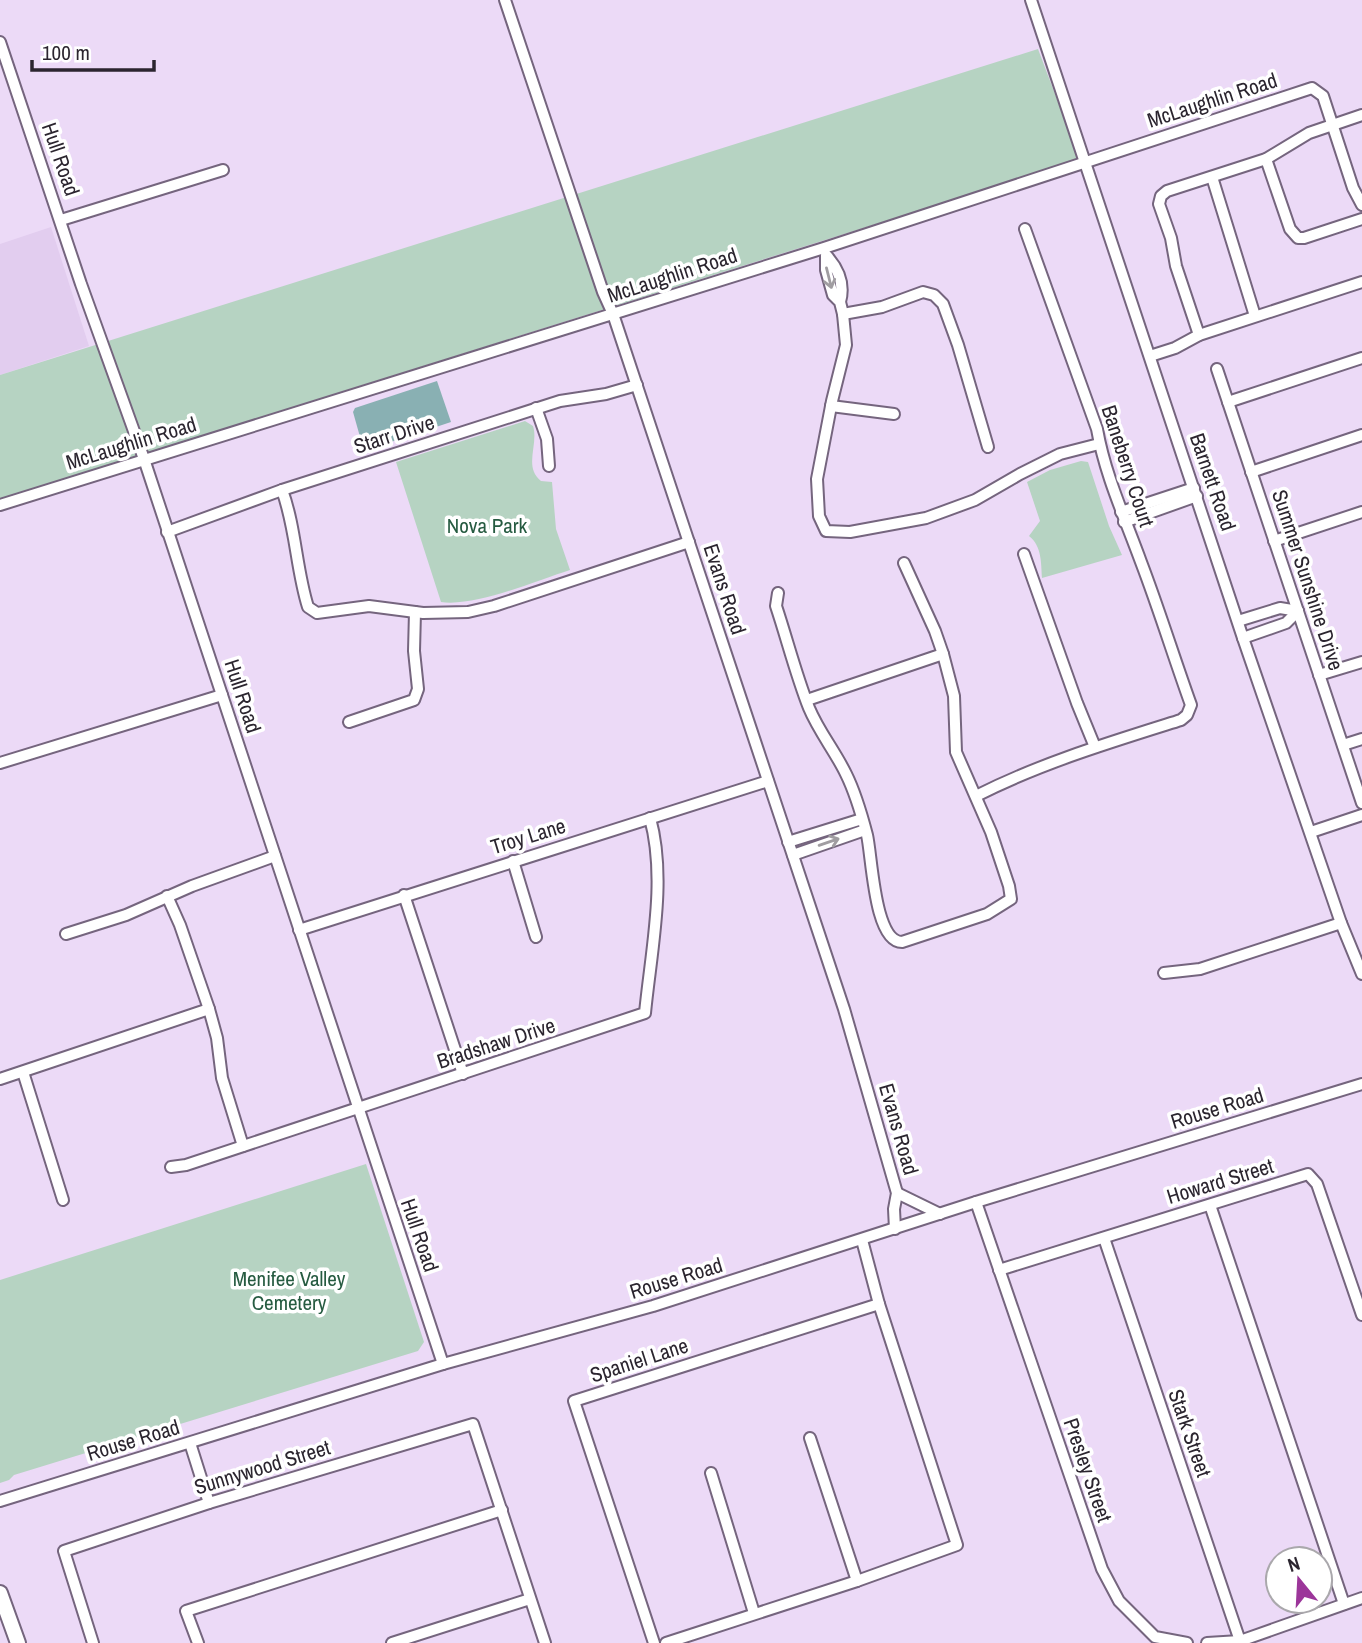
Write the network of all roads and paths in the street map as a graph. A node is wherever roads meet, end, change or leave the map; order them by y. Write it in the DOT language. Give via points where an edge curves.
graph roads {
  1 [pos="505,0"];
  2 [pos="1031,0"];
  3 [pos="0,43"];
  4 [pos="1362,115"];
  5 [pos="1332,125"];
  6 [pos="1266,159"];
  7 [pos="1085,162"];
  8 [pos="223,170"];
  9 [pos="1212,177"];
  10 [pos="1362,205"];
  11 [pos="1362,219"];
  12 [pos="61,220"];
  13 [pos="1025,229"];
  14 [pos="825,251"];
  15 [pos="1362,282"];
  16 [pos="613,314"];
  17 [pos="844,314"];
  18 [pos="1255,316"];
  19 [pos="1199,335"];
  20 [pos="1150,356"];
  21 [pos="1362,358"];
  22 [pos="1217,369"];
  23 [pos="637,385"];
  24 [pos="1228,402"];
  25 [pos="831,406"];
  26 [pos="536,408"];
  27 [pos="894,414"];
  28 [pos="1362,435"];
  29 [pos="1099,444"];
  30 [pos="988,447"];
  31 [pos="144,459"];
  32 [pos="549,466"];
  33 [pos="1251,472"];
  34 [pos="282,490"];
  35 [pos="1196,492"];
  36 [pos="0,505"];
  37 [pos="1362,512"];
  38 [pos="1123,517"];
  39 [pos="167,532"];
  40 [pos="1274,541"];
  41 [pos="689,542"];
  42 [pos="1024,554"];
  43 [pos="904,563"];
  44 [pos="778,593"];
  45 [pos="1298,611"];
  46 [pos="415,612"];
  47 [pos="1238,621"];
  48 [pos="1243,638"];
  49 [pos="943,654"];
  50 [pos="1362,662"];
  51 [pos="1319,675"];
  52 [pos="222,695"];
  53 [pos="807,700"];
  54 [pos="349,722"];
  55 [pos="1362,739"];
  56 [pos="1343,745"];
  57 [pos="1095,747"];
  58 [pos="0,763"];
  59 [pos="768,781"];
  60 [pos="976,796"];
  61 [pos="1362,803"];
  62 [pos="1362,815"];
  63 [pos="650,818"];
  64 [pos="864,824"];
  65 [pos="1311,832"];
  66 [pos="788,842"];
  67 [pos="793,855"];
  68 [pos="275,856"];
  69 [pos="513,860"];
  70 [pos="404,895"];
  71 [pos="167,896"];
  72 [pos="1341,923"];
  73 [pos="299,930"];
  74 [pos="66,934"];
  75 [pos="536,937"];
  76 [pos="1164,973"];
  77 [pos="1362,974"];
  78 [pos="209,1009"];
  79 [pos="23,1072"];
  80 [pos="463,1074"];
  81 [pos="0,1079"];
  82 [pos="1362,1084"];
  83 [pos="358,1109"];
  84 [pos="243,1146"];
  85 [pos="171,1167"];
  86 [pos="897,1193"];
  87 [pos="63,1200"];
  88 [pos="976,1202"];
  89 [pos="1210,1205"];
  90 [pos="940,1213"];
  91 [pos="895,1229"];
  92 [pos="1104,1238"];
  93 [pos="862,1240"];
  94 [pos="999,1270"];
  95 [pos="879,1304"];
  96 [pos="1362,1315"];
  97 [pos="443,1364"];
  98 [pos="810,1438"];
  99 [pos="190,1443"];
  100 [pos="711,1473"];
  101 [pos="0,1501"];
  102 [pos="209,1503"];
  103 [pos="502,1510"];
  104 [pos="857,1581"];
  105 [pos="0,1593"];
  106 [pos="1362,1598"];
  107 [pos="530,1599"];
  108 [pos="1344,1604"];
  109 [pos="754,1613"];
  110 [pos="1154,1640"];
  111 [pos="1240,1641"];
  112 [pos="18,1643"];
  113 [pos="93,1643"];
  114 [pos="198,1643"];
  115 [pos="392,1643"];
  116 [pos="545,1643"];
  117 [pos="654,1643"];
  118 [pos="666,1643"];
  119 [pos="1187,1643"];
  120 [pos="1208,1643"];
  1 -- 16 [label="street, Evans Road"];
  2 -- 7 [label="street, Barnett Road"];
  3 -- 12 [label="street, Hull Road"];
  4 -- 5 [label="street"];
  5 -- 6 [label="street" via="1302,136"];
  5 -- 7 [label="street, McLaughlin Road" via="1322,96 1311,88"];
  5 -- 10 [label="street"];
  6 -- 9 [label="street"];
  6 -- 11 [label="street" via="1293,235 1304,238"];
  7 -- 14 [label="street, McLaughlin Road"];
  7 -- 20 [label="street, Barnett Road"];
  8 -- 12 [label="street"];
  9 -- 18 [label="street"];
  9 -- 19 [label="street" via="1167,191 1159,204"];
  12 -- 31 [label="street, Hull Road"];
  13 -- 29 [label="street, Baneberry Court"];
  14 -- 16 [label="street, McLaughlin Road"];
  14 -- 17 [label="street" via="843,290"];
  15 -- 18 [label="street"];
  16 -- 23 [label="street, Evans Road"];
  16 -- 31 [label="street, McLaughlin Road"];
  17 -- 25 [label="street" via="846,345"];
  17 -- 30 [label="street" via="923,292 934,295 943,304 958,345"];
  18 -- 19 [label="street"];
  19 -- 20 [label="street"];
  20 -- 35 [label="street, Barnett Road"];
  21 -- 24 [label="street"];
  22 -- 24 [label="street, Summer Sunshine Drive"];
  23 -- 26 [label="street, Starr Drive"];
  23 -- 41 [label="street, Evans Road"];
  24 -- 33 [label="street, Summer Sunshine Drive"];
  25 -- 27 [label="street"];
  25 -- 29 [label="street" via="817,479 819,516 826,531 850,532 926,518 975,500 1060,454"];
  26 -- 32 [label="street" via="547,439"];
  26 -- 34 [label="street, Starr Drive"];
  28 -- 33 [label="street"];
  29 -- 38 [label="street, Baneberry Court"];
  31 -- 36 [label="street, McLaughlin Road"];
  31 -- 39 [label="street, Hull Road"];
  33 -- 40 [label="street, Summer Sunshine Drive"];
  34 -- 39 [label="street, Starr Drive"];
  34 -- 46 [label="street" via="308,607 317,613 369,606"];
  35 -- 38 [label="street"];
  35 -- 47 [label="street, Barnett Road"];
  37 -- 40 [label="street"];
  38 -- 57 [label="street, Baneberry Court" via="1191,705 1181,720"];
  39 -- 52 [label="street, Hull Road"];
  40 -- 45 [label="street, Summer Sunshine Drive"];
  41 -- 46 [label="street" via="494,606 468,612"];
  41 -- 59 [label="street, Evans Road"];
  42 -- 57 [label="street"];
  43 -- 49 [label="street"];
  44 -- 53 [label="street" via="776,606"];
  45 -- 47 [label="street" via="1280,608"];
  45 -- 48 [label="street" via="1286,623"];
  45 -- 51 [label="street, Summer Sunshine Drive"];
  46 -- 54 [label="street" via="418,689 414,701"];
  47 -- 48 [label="street, Barnett Road"];
  48 -- 65 [label="street, Barnett Road"];
  49 -- 53 [label="street"];
  49 -- 60 [label="street" via="954,696 956,752"];
  50 -- 51 [label="street"];
  51 -- 56 [label="street, Summer Sunshine Drive"];
  52 -- 58 [label="street"];
  52 -- 68 [label="street, Hull Road"];
  53 -- 64 [label="street" via="847,776"];
  55 -- 56 [label="street"];
  56 -- 61 [label="street, Summer Sunshine Drive"];
  57 -- 60 [label="street"];
  59 -- 63 [label="street, Troy Lane"];
  59 -- 66 [label="street, Evans Road"];
  60 -- 64 [label="street" via="1011,899 987,914 896,942 886,931 879,906"];
  62 -- 65 [label="street"];
  63 -- 69 [label="street, Troy Lane"];
  63 -- 80 [label="street, Bradshaw Drive" via="658,883 645,1013"];
  64 -- 66 [label="street"];
  67 -- 64 [label="street, one-way"];
  65 -- 72 [label="street, Barnett Road"];
  66 -- 67 [label="street, Evans Road"];
  67 -- 86 [label="street, Evans Road"];
  68 -- 71 [label="street"];
  68 -- 73 [label="street, Hull Road"];
  69 -- 70 [label="street, Troy Lane"];
  69 -- 75 [label="street"];
  70 -- 73 [label="street, Troy Lane"];
  70 -- 80 [label="street"];
  71 -- 74 [label="street"];
  71 -- 78 [label="street"];
  72 -- 76 [label="street" via="1200,969"];
  72 -- 77 [label="street, Barnett Road"];
  73 -- 83 [label="street, Hull Road"];
  78 -- 79 [label="street"];
  78 -- 84 [label="street" via="222,1078"];
  79 -- 81 [label="street"];
  79 -- 87 [label="street"];
  80 -- 83 [label="street, Bradshaw Drive"];
  82 -- 88 [label="street, Rouse Road"];
  83 -- 84 [label="street, Bradshaw Drive"];
  83 -- 97 [label="street, Hull Road"];
  84 -- 85 [label="street, Bradshaw Drive"];
  86 -- 90 [label="street, Evans Road"];
  86 -- 91 [label="street, Evans Road"];
  88 -- 90 [label="street, Rouse Road"];
  88 -- 94 [label="street, Presley Street"];
  89 -- 92 [label="street, Howard Street"];
  89 -- 96 [label="street, Howard Street" via="1308,1174 1317,1184"];
  89 -- 108 [label="street"];
  90 -- 91 [label="street, Rouse Road"];
  91 -- 93 [label="street, Rouse Road"];
  92 -- 94 [label="street, Howard Street"];
  92 -- 111 [label="street, Stark Street"];
  93 -- 95 [label="street"];
  93 -- 97 [label="street, Rouse Road" via="653,1306"];
  94 -- 110 [label="street, Presley Street" via="1102,1569 1119,1601"];
  95 -- 104 [label="street" via="957,1545"];
  95 -- 117 [label="street, Spaniel Lane" via="573,1401"];
  97 -- 99 [label="street, Rouse Road"];
  98 -- 104 [label="street"];
  99 -- 101 [label="street, Rouse Road"];
  99 -- 102 [label="street"];
  100 -- 109 [label="street"];
  102 -- 103 [label="street, Sunnywood Street" via="472,1424"];
  102 -- 113 [label="street, Sunnywood Street" via="64,1551"];
  103 -- 107 [label="street"];
  103 -- 114 [label="street" via="186,1611"];
  104 -- 109 [label="street"];
  105 -- 112 [label="main road"];
  106 -- 108 [label="street"];
  107 -- 115 [label="street"];
  107 -- 116 [label="street"];
  108 -- 111 [label="street"];
  109 -- 118 [label="street"];
  110 -- 119 [label="street, Presley Street"];
  111 -- 120 [label="street"];
}
